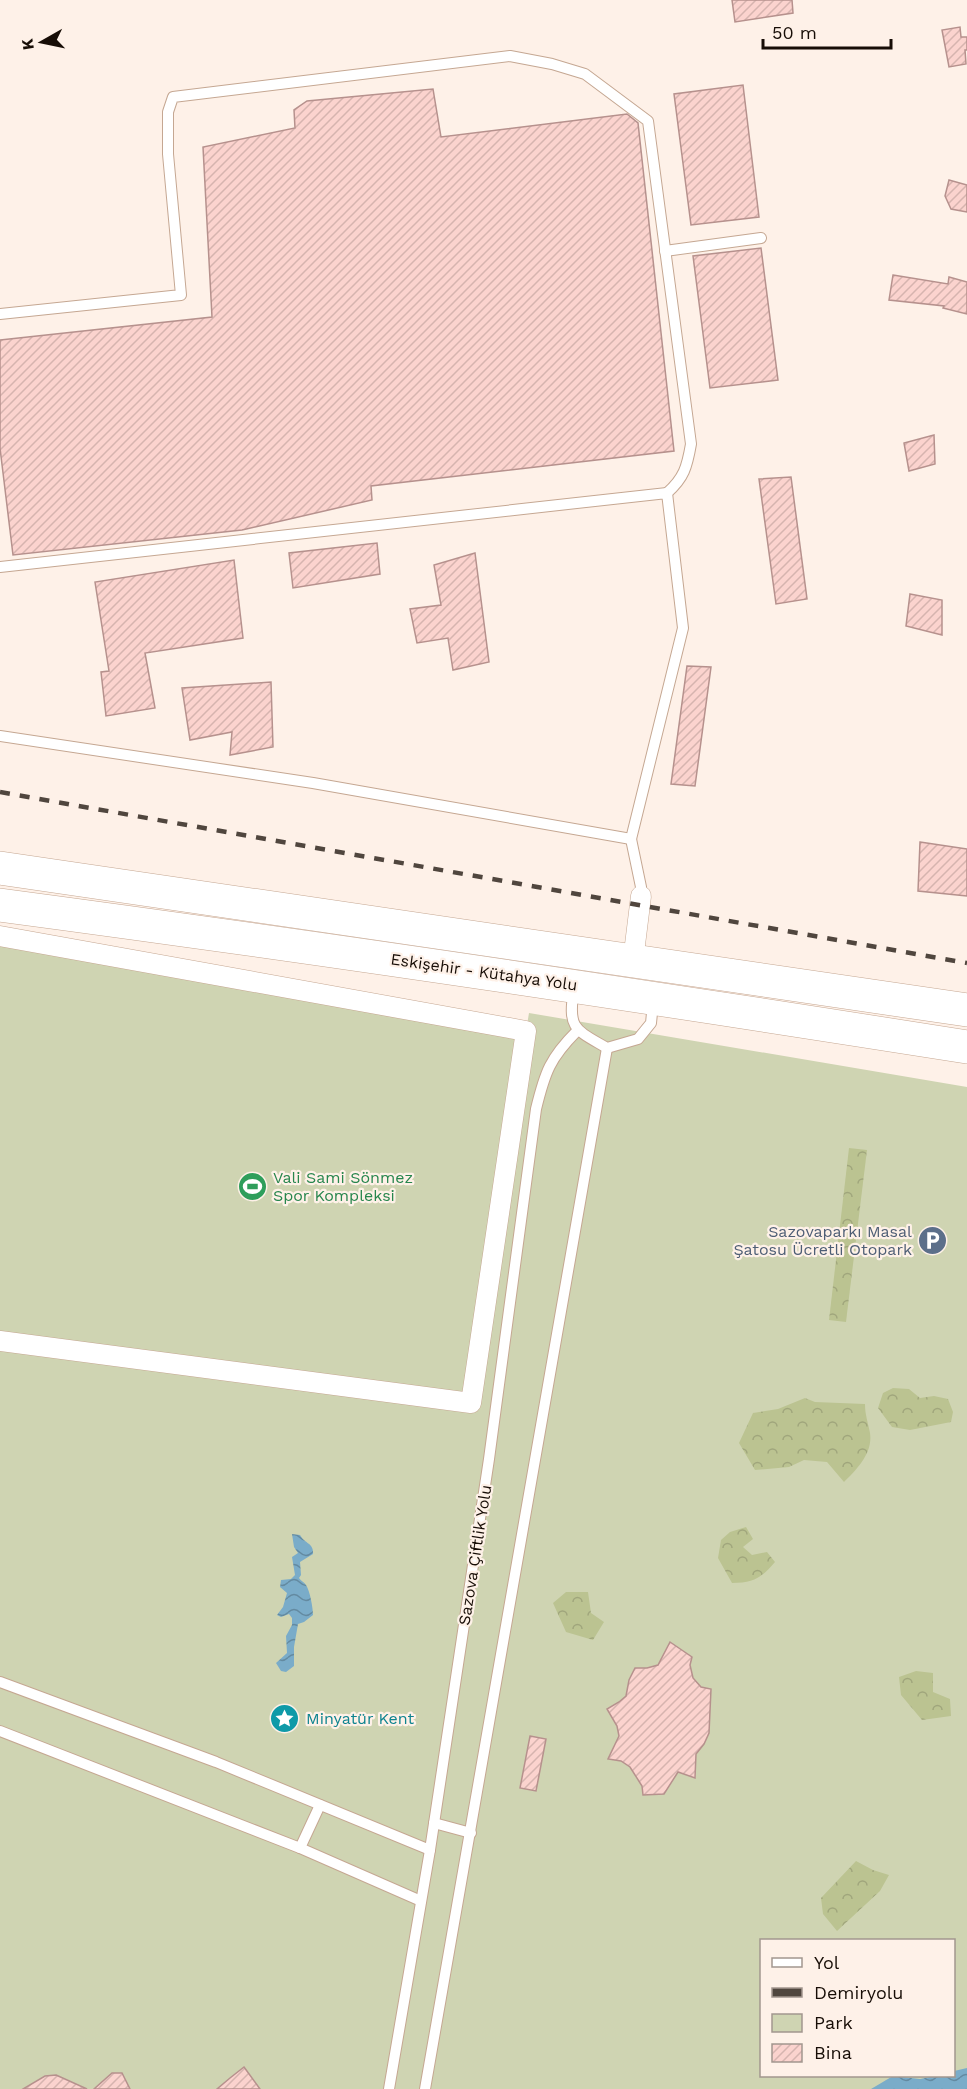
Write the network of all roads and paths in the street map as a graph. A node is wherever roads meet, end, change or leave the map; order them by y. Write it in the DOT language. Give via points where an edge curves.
graph roads {
  1 [pos="761,238"];
  2 [pos="665,251"];
  3 [pos="0,315"];
  4 [pos="667,494"];
  5 [pos="0,567"];
  6 [pos="0,736"];
  7 [pos="630,839"];
  8 [pos="0,868"];
  9 [pos="641,896"];
  10 [pos="0,905"];
  11 [pos="0,936"];
  12 [pos="633,961"];
  13 [pos="574,986"];
  14 [pos="653,997"];
  15 [pos="967,1010"];
  16 [pos="577,1030"];
  17 [pos="967,1047"];
  18 [pos="607,1048"];
  19 [pos="0,1341"];
  20 [pos="0,1682"];
  21 [pos="0,1731"];
  22 [pos="321,1805"];
  23 [pos="434,1823"];
  24 [pos="471,1833"];
  25 [pos="300,1848"];
  26 [pos="430,1850"];
  27 [pos="421,1901"];
  28 [pos="389,2089"];
  29 [pos="425,2089"];
  1 -- 2 [label="lane"];
  2 -- 3 [label="lane" via="648,121 585,74 510,56 173,97 168,112 168,154 181,295"];
  2 -- 4 [label="lane" via="691,444 679,483"];
  4 -- 5 [label="lane"];
  4 -- 7 [label="lane" via="683,628"];
  6 -- 7 [label="lane" via="313,783"];
  7 -- 9 [label="lane"];
  8 -- 12 [label="highway, Eskişehir - Kütahya Yolu"];
  9 -- 12 [label="street"];
  10 -- 13 [label="highway, Eskişehir - Kütahya Yolu"];
  11 -- 19 [label="street" via="526,1031 471,1403"];
  12 -- 15 [label="highway, Eskişehir - Kütahya Yolu"];
  13 -- 14 [label="highway, Eskişehir - Kütahya Yolu"];
  13 -- 16 [label="lane" via="570,1012"];
  14 -- 17 [label="highway, Eskişehir - Kütahya Yolu"];
  14 -- 18 [label="lane" via="651,1023 638,1039"];
  16 -- 18 [label="lane"];
  16 -- 23 [label="lane, Sazova Çiftlik Yolu" via="558,1050 545,1074 536,1109"];
  18 -- 24 [label="lane"];
  20 -- 22 [label="lane"];
  21 -- 25 [label="lane"];
  22 -- 25 [label="lane"];
  22 -- 26 [label="lane"];
  23 -- 24 [label="lane"];
  23 -- 26 [label="lane, Sazova Çiftlik Yolu"];
  24 -- 29 [label="lane"];
  25 -- 27 [label="lane"];
  26 -- 27 [label="lane, Sazova Çiftlik Yolu"];
  27 -- 28 [label="lane, Sazova Çiftlik Yolu"];
}
